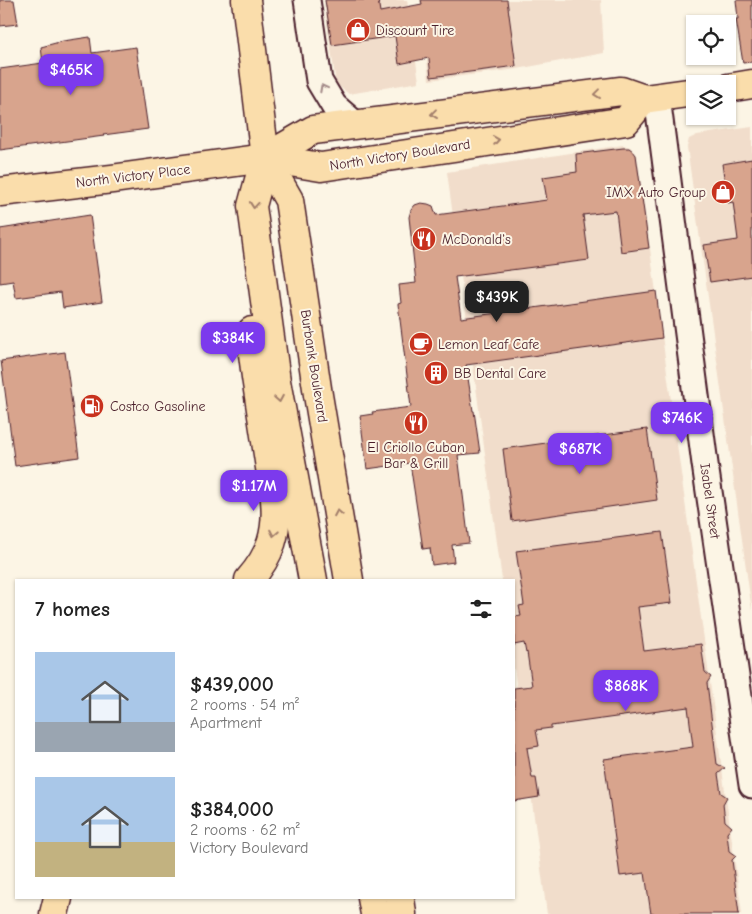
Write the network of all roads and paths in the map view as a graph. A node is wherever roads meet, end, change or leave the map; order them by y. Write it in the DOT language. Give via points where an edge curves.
graph roads {
  1 [pos="246,0"];
  2 [pos="307,0"];
  3 [pos="752,84"];
  4 [pos="736,87"];
  5 [pos="686,93"];
  6 [pos="651,98"];
  7 [pos="355,124"];
  8 [pos="265,158"];
  9 [pos="0,192"];
  10 [pos="263,282"];
  11 [pos="347,571"];
  12 [pos="250,579"];
  13 [pos="313,579"];
  14 [pos="324,579"];
  15 [pos="752,785"];
  16 [pos="58,899"];
  17 [pos="372,899"];
  18 [pos="400,899"];
  19 [pos="54,914"];
  20 [pos="375,914"];
  21 [pos="402,914"];
  1 -- 8 [label="main road, Burbank Boulevard"];
  7 -- 2 [label="street, one-way" via="334,106 320,81"];
  3 -- 4 [label="main road"];
  5 -- 6 [label="main road"];
  6 -- 7 [label="main road, one-way" via="621,91"];
  8 -- 6 [label="main road, North Victory Boulevard, one-way" via="321,167 626,121"];
  6 -- 15 [label="street, Isabel Street"];
  7 -- 8 [label="main road" via="312,130"];
  8 -- 9 [label="main road, North Victory Place"];
  8 -- 10 [label="main road, Burbank Boulevard, one-way" via="252,206"];
  11 -- 8 [label="main road, Burbank Boulevard, one-way" via="289,200"];
  10 -- 12 [label="main road, one-way" via="251,339 276,516 270,549"];
  10 -- 13 [label="main road, Burbank Boulevard, one-way" via="276,381"];
  11 -- 14 [label="main road"];
  16 -- 19 [label="main road"];
  17 -- 20 [label="main road"];
  18 -- 21 [label="main road"];
}
